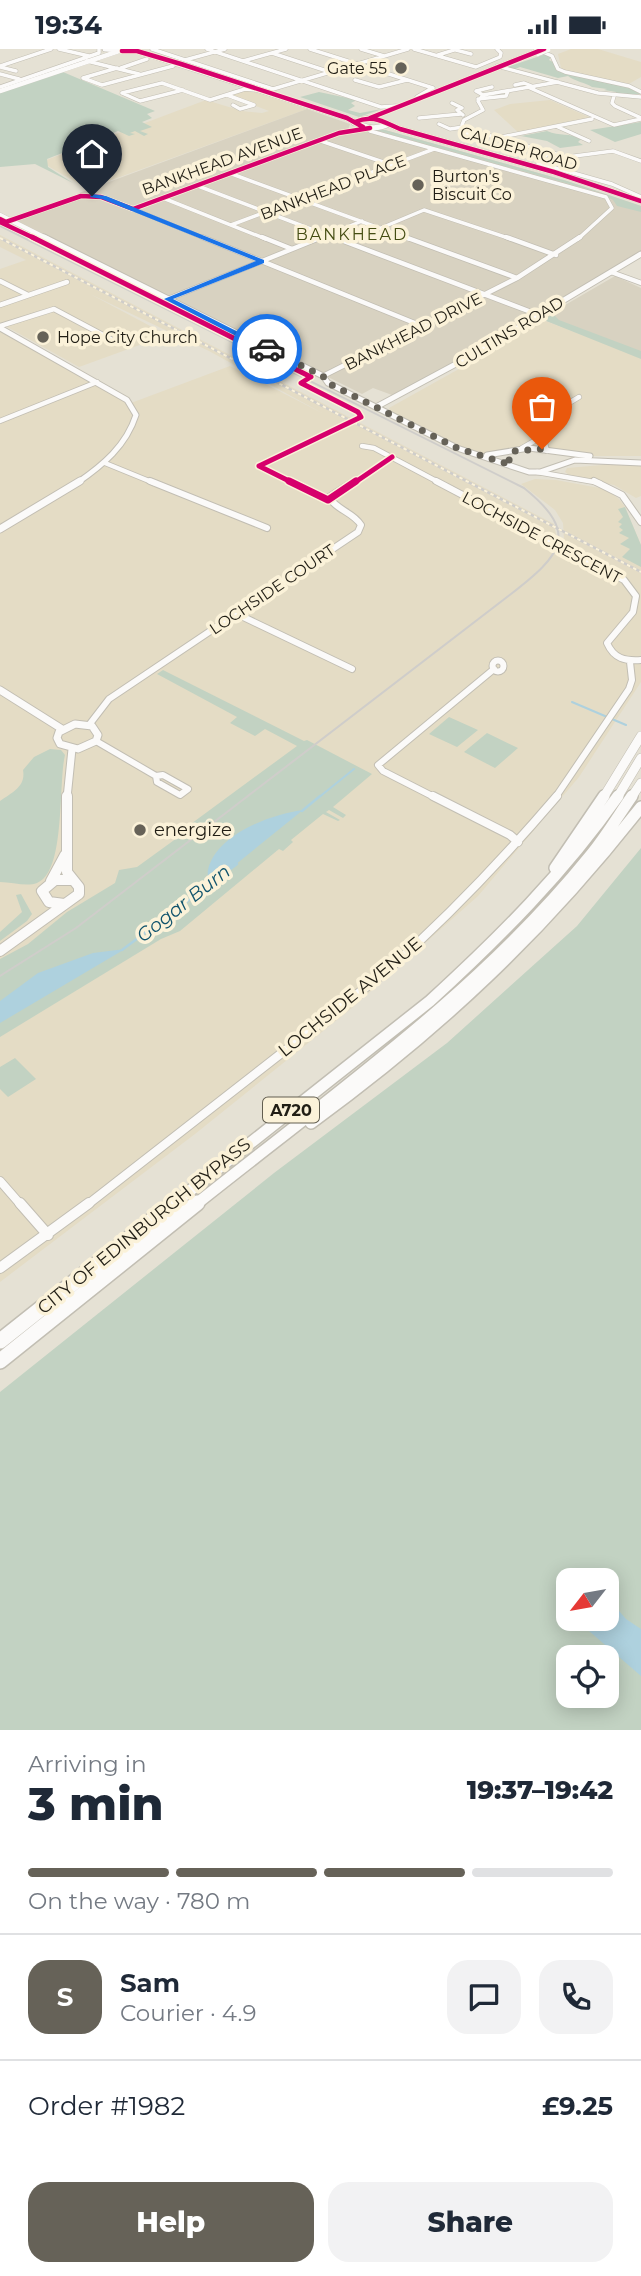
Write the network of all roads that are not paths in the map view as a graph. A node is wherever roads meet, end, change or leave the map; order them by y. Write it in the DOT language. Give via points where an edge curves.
graph roads {
  1 [pos="51,49"];
  2 [pos="59,49"];
  3 [pos="132,49"];
  4 [pos="138,49"];
  5 [pos="152,49"];
  6 [pos="207,49"];
  7 [pos="225,49"];
  8 [pos="286,49"];
  9 [pos="310,49"];
  10 [pos="361,49"];
  11 [pos="408,49"];
  12 [pos="414,49"];
  13 [pos="456,49"];
  14 [pos="496,49"];
  15 [pos="548,49"];
  16 [pos="102,51"];
  17 [pos="121,51"];
  18 [pos="215,52"];
  19 [pos="536,52"];
  20 [pos="272,53"];
  21 [pos="471,54"];
  22 [pos="436,55"];
  23 [pos="384,56"];
  24 [pos="88,59"];
  25 [pos="147,59"];
  26 [pos="185,60"];
  27 [pos="243,61"];
  28 [pos="357,64"];
  29 [pos="499,66"];
  30 [pos="0,67"];
  31 [pos="119,68"];
  32 [pos="173,68"];
  33 [pos="16,71"];
  34 [pos="330,72"];
  35 [pos="0,74"];
  36 [pos="139,74"];
  37 [pos="22,80"];
  38 [pos="123,80"];
  39 [pos="355,80"];
  40 [pos="408,80"];
  41 [pos="302,81"];
  42 [pos="558,82"];
  43 [pos="109,83"];
  44 [pos="454,85"];
  45 [pos="515,85"];
  46 [pos="143,87"];
  47 [pos="245,87"];
  48 [pos="493,87"];
  49 [pos="432,88"];
  50 [pos="531,88"];
  51 [pos="0,89"];
  52 [pos="437,89"];
  53 [pos="184,90"];
  54 [pos="128,91"];
  55 [pos="508,91"];
  56 [pos="227,95"];
  57 [pos="433,95"];
  58 [pos="483,95"];
  59 [pos="641,95"];
  60 [pos="614,96"];
  61 [pos="478,99"];
  62 [pos="452,103"];
  63 [pos="233,106"];
  64 [pos="429,111"];
  65 [pos="461,114"];
  66 [pos="472,116"];
  67 [pos="439,117"];
  68 [pos="367,118"];
  69 [pos="419,118"];
  70 [pos="482,119"];
  71 [pos="641,119"];
  72 [pos="592,120"];
  73 [pos="388,123"];
  74 [pos="355,124"];
  75 [pos="439,124"];
  76 [pos="463,127"];
  77 [pos="557,127"];
  78 [pos="379,128"];
  79 [pos="349,130"];
  80 [pos="370,130"];
  81 [pos="466,133"];
  82 [pos="490,136"];
  83 [pos="498,138"];
  84 [pos="318,140"];
  85 [pos="589,141"];
  86 [pos="435,149"];
  87 [pos="550,152"];
  88 [pos="641,159"];
  89 [pos="392,165"];
  90 [pos="232,173"];
  91 [pos="198,186"];
  92 [pos="163,198"];
  93 [pos="302,199"];
  94 [pos="608,199"];
  95 [pos="641,201"];
  96 [pos="133,209"];
  97 [pos="268,212"];
  98 [pos="24,215"];
  99 [pos="3,218"];
  100 [pos="363,221"];
  101 [pos="231,225"];
  102 [pos="381,227"];
  103 [pos="327,235"];
  104 [pos="292,249"];
  105 [pos="641,254"];
  106 [pos="556,255"];
  107 [pos="262,261"];
  108 [pos="611,272"];
  109 [pos="517,278"];
  110 [pos="0,281"];
  111 [pos="67,282"];
  112 [pos="641,283"];
  113 [pos="28,295"];
  114 [pos="485,295"];
  115 [pos="168,299"];
  116 [pos="0,305"];
  117 [pos="539,315"];
  118 [pos="422,326"];
  119 [pos="0,327"];
  120 [pos="118,343"];
  121 [pos="323,376"];
  122 [pos="97,382"];
  123 [pos="579,397"];
  124 [pos="376,407"];
  125 [pos="0,421"];
  126 [pos="543,436"];
  127 [pos="362,446"];
  128 [pos="519,450"];
  129 [pos="548,451"];
  130 [pos="473,453"];
  131 [pos="392,457"];
  132 [pos="640,458"];
  133 [pos="104,463"];
  134 [pos="511,465"];
  135 [pos="556,466"];
  136 [pos="536,472"];
  137 [pos="570,477"];
  138 [pos="641,522"];
  139 [pos="268,528"];
  140 [pos="0,529"];
  141 [pos="235,613"];
  142 [pos="641,660"];
  143 [pos="630,662"];
  144 [pos="352,669"];
  145 [pos="494,669"];
  146 [pos="0,690"];
  147 [pos="89,725"];
  148 [pos="62,729"];
  149 [pos="641,736"];
  150 [pos="96,741"];
  151 [pos="72,749"];
  152 [pos="641,758"];
  153 [pos="156,776"];
  154 [pos="641,783"];
  155 [pos="641,807"];
  156 [pos="483,813"];
  157 [pos="477,819"];
  158 [pos="518,842"];
  159 [pos="66,852"];
  160 [pos="72,880"];
  161 [pos="51,881"];
  162 [pos="534,899"];
  163 [pos="46,900"];
  164 [pos="65,904"];
  165 [pos="37,923"];
  166 [pos="0,951"];
  167 [pos="234,1175"];
  168 [pos="0,1181"];
  169 [pos="48,1235"];
  170 [pos="0,1268"];
  171 [pos="0,1341"];
  172 [pos="0,1361"];
  1 -- 30 [label="street"];
  2 -- 24 [label="street"];
  3 -- 17 [label="main road"];
  4 -- 68 [label="main road" via="302,103"];
  5 -- 26 [label="street"];
  6 -- 18 [label="street"];
  7 -- 18 [label="street"];
  8 -- 20 [label="street"];
  9 -- 28 [label="street"];
  10 -- 23 [label="street"];
  11 -- 23 [label="street"];
  12 -- 22 [label="street"];
  13 -- 21 [label="street"];
  13 -- 22 [label="street"];
  14 -- 22 [label="street" via="500,57 476,67"];
  15 -- 19 [label="main road, bridge"];
  16 -- 17 [label="main road"];
  16 -- 24 [label="main road"];
  17 -- 47 [label="main road" via="137,51"];
  18 -- 26 [label="street"];
  18 -- 27 [label="street"];
  19 -- 29 [label="main road"];
  19 -- 59 [label="street" via="552,56 558,69 565,72 629,86"];
  20 -- 27 [label="street"];
  20 -- 34 [label="street"];
  23 -- 28 [label="street"];
  24 -- 31 [label="street"];
  24 -- 37 [label="street"];
  24 -- 51 [label="main road"];
  25 -- 31 [label="street"];
  26 -- 41 [label="street" via="271,88"];
  27 -- 41 [label="street"];
  28 -- 34 [label="street"];
  28 -- 40 [label="street"];
  29 -- 42 [label="street"];
  29 -- 44 [label="main road"];
  29 -- 73 [label="main road" via="390,115"];
  30 -- 33 [label="street"];
  31 -- 36 [label="street"];
  31 -- 43 [label="street" via="83,78 100,85"];
  32 -- 36 [label="street"];
  34 -- 41 [label="street"];
  35 -- 37 [label="street"];
  36 -- 38 [label="street"];
  37 -- 51 [label="street"];
  38 -- 43 [label="street"];
  38 -- 46 [label="street"];
  39 -- 40 [label="street" via="386,87"];
  40 -- 49 [label="street"];
  41 -- 49 [label="street" via="386,108"];
  42 -- 50 [label="street"];
  42 -- 60 [label="street"];
  43 -- 54 [label="street"];
  44 -- 52 [label="street"];
  44 -- 57 [label="main road"];
  45 -- 50 [label="street" via="524,83"];
  46 -- 53 [label="street" via="163,83"];
  46 -- 54 [label="street"];
  47 -- 56 [label="street"];
  47 -- 74 [label="main road"];
  48 -- 58 [label="street" via="476,91"];
  49 -- 52 [label="street"];
  50 -- 55 [label="street"];
  50 -- 71 [label="street" via="616,125"];
  52 -- 57 [label="street"];
  53 -- 54 [label="street" via="140,101 122,93"];
  53 -- 56 [label="street" via="210,100"];
  55 -- 58 [label="street"];
  55 -- 61 [label="street" via="506,96"];
  56 -- 63 [label="street" via="254,105"];
  57 -- 68 [label="main road"];
  58 -- 61 [label="street"];
  59 -- 60 [label="street"];
  60 -- 71 [label="street" via="615,106"];
  61 -- 66 [label="street" via="483,110"];
  62 -- 65 [label="street" via="462,108 457,110"];
  64 -- 67 [label="street"];
  65 -- 66 [label="street"];
  65 -- 67 [label="street"];
  66 -- 70 [label="street"];
  66 -- 76 [label="street" via="462,122"];
  67 -- 69 [label="street"];
  68 -- 73 [label="main road, CALDER ROAD"];
  68 -- 74 [label="main road"];
  72 -- 77 [label="street"];
  73 -- 78 [label="main road"];
  73 -- 95 [label="main road, CALDER ROAD"];
  74 -- 79 [label="street, BANKHEAD AVENUE"];
  74 -- 80 [label="main road"];
  75 -- 76 [label="street" via="450,129"];
  76 -- 82 [label="street"];
  77 -- 83 [label="street"];
  77 -- 85 [label="street"];
  78 -- 80 [label="main road"];
  78 -- 95 [label="main road, CALDER ROAD"];
  79 -- 80 [label="street, BANKHEAD AVENUE"];
  79 -- 84 [label="street, BANKHEAD AVENUE"];
  80 -- 86 [label="street, CALDER ROAD"];
  81 -- 82 [label="street" via="476,139"];
  82 -- 83 [label="street"];
  83 -- 87 [label="street"];
  84 -- 89 [label="street"];
  84 -- 90 [label="street, BANKHEAD AVENUE"];
  86 -- 89 [label="street, BANKHEAD PLACE"];
  86 -- 94 [label="street, CALDER ROAD"];
  87 -- 88 [label="street" via="579,157 612,151"];
  87 -- 95 [label="street" via="538,163 611,184"];
  89 -- 93 [label="street, BANKHEAD PLACE"];
  90 -- 91 [label="street, BANKHEAD AVENUE"];
  90 -- 93 [label="street"];
  91 -- 92 [label="street, BANKHEAD AVENUE"];
  91 -- 97 [label="street"];
  92 -- 96 [label="street, BANKHEAD AVENUE"];
  92 -- 101 [label="street"];
  93 -- 97 [label="street, BANKHEAD PLACE"];
  93 -- 100 [label="street"];
  94 -- 106 [label="street, BANKHEAD DRIVE" via="611,211"];
  96 -- 98 [label="street, BANKHEAD AVENUE" via="85,196"];
  96 -- 107 [label="street"];
  97 -- 101 [label="street, BANKHEAD PLACE"];
  97 -- 103 [label="street"];
  98 -- 99 [label="street, BANKHEAD AVENUE"];
  98 -- 99 [label="street, BANKHEAD AVENUE"];
  99 -- 115 [label="street, BANKHEAD DRIVE"];
  100 -- 102 [label="street"];
  100 -- 103 [label="street"];
  101 -- 104 [label="street"];
  102 -- 106 [label="street" via="428,210"];
  102 -- 109 [label="street"];
  103 -- 104 [label="street"];
  103 -- 114 [label="street"];
  104 -- 107 [label="street"];
  105 -- 108 [label="street, CULTINS ROAD"];
  106 -- 109 [label="street, BANKHEAD DRIVE"];
  107 -- 115 [label="street"];
  107 -- 118 [label="street"];
  108 -- 112 [label="street"];
  108 -- 117 [label="street, CULTINS ROAD"];
  109 -- 114 [label="street, BANKHEAD DRIVE"];
  110 -- 113 [label="street"];
  111 -- 113 [label="street"];
  113 -- 116 [label="street"];
  114 -- 117 [label="street"];
  114 -- 118 [label="street, BANKHEAD DRIVE"];
  115 -- 121 [label="street, BANKHEAD DRIVE"];
  117 -- 124 [label="street, CULTINS ROAD"];
  118 -- 121 [label="street, BANKHEAD DRIVE"];
  119 -- 120 [label="street" via="54,309"];
  119 -- 122 [label="street"];
  121 -- 124 [label="street" via="328,383"];
  122 -- 125 [label="street"];
  122 -- 133 [label="street" via="127,400 136,415 130,434"];
  123 -- 126 [label="street" via="544,418"];
  124 -- 130 [label="street"];
  126 -- 128 [label="street"];
  126 -- 129 [label="street"];
  127 -- 131 [label="street, LOCHSIDE CRESCENT"];
  128 -- 129 [label="street"];
  128 -- 130 [label="street"];
  128 -- 134 [label="street" via="508,457"];
  129 -- 132 [label="street"];
  129 -- 135 [label="street" via="556,457"];
  130 -- 134 [label="street"];
  131 -- 141 [label="street, LOCHSIDE COURT" via="329,497 332,504 359,520 358,532"];
  131 -- 143 [label="street, LOCHSIDE CRESCENT" via="624,580 636,596 635,607 607,643 615,656"];
  132 -- 135 [label="street"];
  133 -- 139 [label="street"];
  133 -- 140 [label="street"];
  134 -- 136 [label="street"];
  135 -- 136 [label="street"];
  135 -- 137 [label="street"];
  136 -- 137 [label="street"];
  137 -- 138 [label="street" via="601,482 619,491 634,505"];
  141 -- 144 [label="street"];
  141 -- 147 [label="street, LOCHSIDE COURT" via="108,699"];
  142 -- 143 [label="street"];
  143 -- 158 [label="street, LOCHSIDE AVENUE" via="632,684 570,781"];
  145 -- 157 [label="street" via="378,765"];
  146 -- 148 [label="street"];
  147 -- 148 [label="street"];
  147 -- 150 [label="street" via="98,732"];
  148 -- 151 [label="street" via="58,741"];
  149 -- 162 [label="main road, A720"];
  150 -- 151 [label="street"];
  150 -- 153 [label="street"];
  151 -- 159 [label="street"];
  152 -- 162 [label="main road, CITY OF EDINBURGH BYPASS / A720" via="599,823"];
  154 -- 167 [label="main road, CITY OF EDINBURGH BYPASS / A720" via="590,856 495,959 430,1018"];
  155 -- 167 [label="main road, A720" via="565,902 473,995 371,1080"];
  156 -- 157 [label="street"];
  157 -- 158 [label="street"];
  158 -- 169 [label="street, LOCHSIDE AVENUE" via="432,931 388,969"];
  159 -- 160 [label="street"];
  159 -- 161 [label="street"];
  160 -- 161 [label="street"];
  160 -- 164 [label="street" via="79,894"];
  161 -- 163 [label="street" via="42,891"];
  162 -- 171 [label="main road, CITY OF EDINBURGH BYPASS / A720" via="430,1001"];
  163 -- 164 [label="street"];
  163 -- 165 [label="street"];
  164 -- 165 [label="street"];
  165 -- 166 [label="street"];
  167 -- 172 [label="main road, CITY OF EDINBURGH BYPASS / A720"];
  168 -- 169 [label="street"];
  169 -- 170 [label="street, LOCHSIDE AVENUE"];
}
